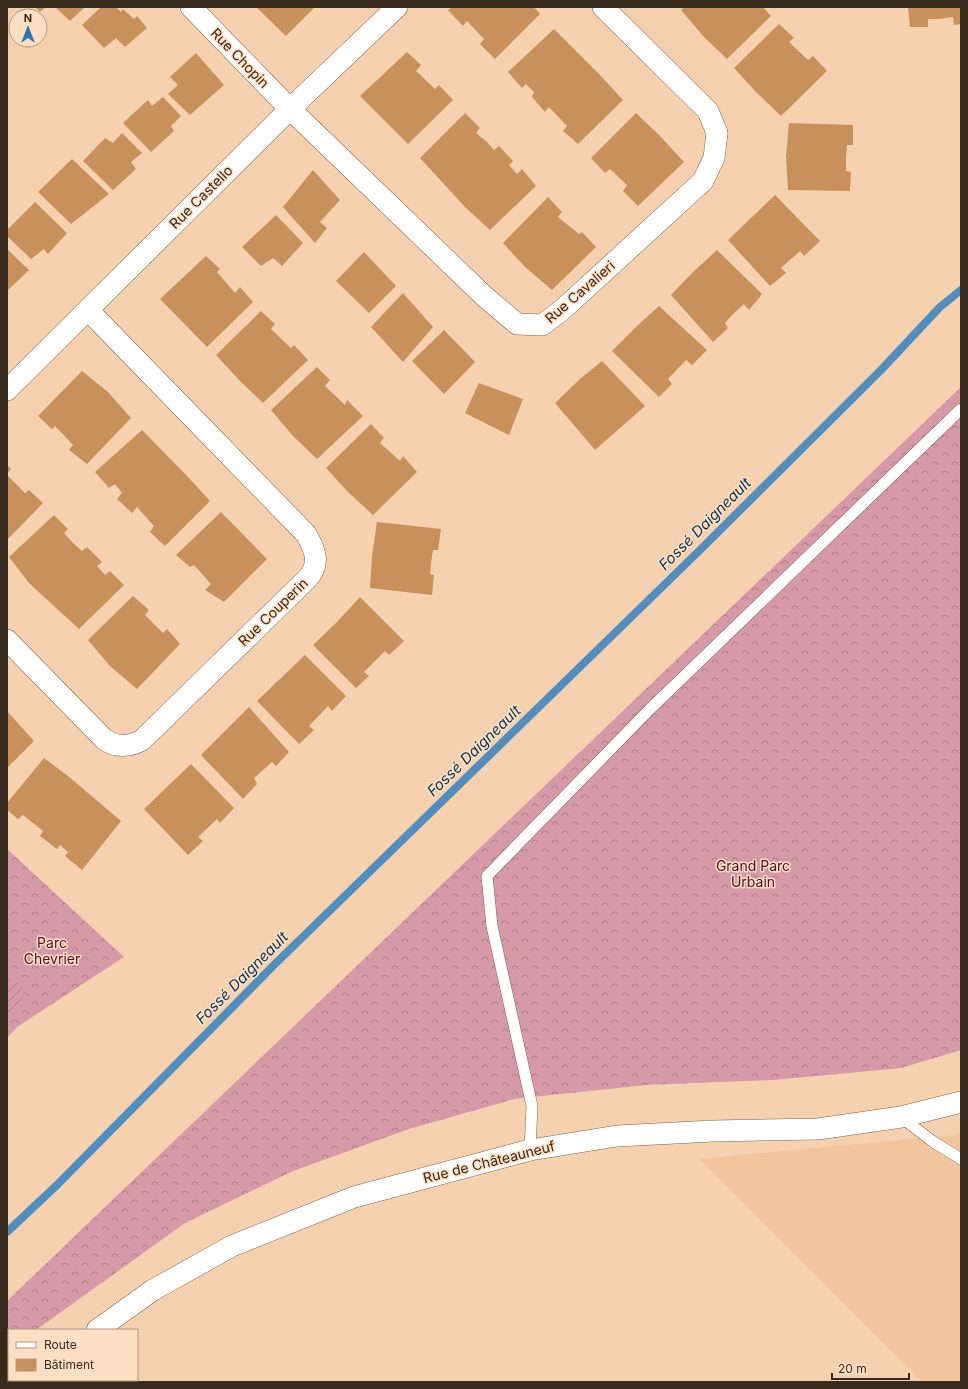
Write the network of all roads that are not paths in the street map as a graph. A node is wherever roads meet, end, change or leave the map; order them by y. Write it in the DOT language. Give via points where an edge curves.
graph roads {
  1 [pos="191,7"];
  2 [pos="397,7"];
  3 [pos="603,7"];
  4 [pos="290,109"];
  5 [pos="88,310"];
  6 [pos="7,390"];
  7 [pos="961,409"];
  8 [pos="7,640"];
  9 [pos="961,1102"];
  10 [pos="901,1117"];
  11 [pos="530,1150"];
  12 [pos="961,1159"];
  13 [pos="98,1329"];
  1 -- 4 [label="street, Rue Chopin"];
  2 -- 4 [label="street, Rue Castello"];
  3 -- 4 [label="street, Rue Cavalieri" via="708,111 717,133 714,158 703,181 562,310 542,325 517,324 484,296"];
  4 -- 5 [label="street, Rue Castello"];
  5 -- 6 [label="street, Rue Castello"];
  5 -- 8 [label="street, Rue Couperin" via="306,534 314,549 314,567 306,580 142,740 131,745 114,745 104,739"];
  7 -- 11 [label="lane" via="649,710 487,876 492,926 532,1106"];
  9 -- 10 [label="street, Rue de Châteauneuf"];
  10 -- 11 [label="street, Rue de Châteauneuf" via="818,1129 617,1136"];
  10 -- 12 [label="lane"];
  11 -- 13 [label="street, Rue de Châteauneuf" via="354,1197 232,1246 153,1290"];
}
